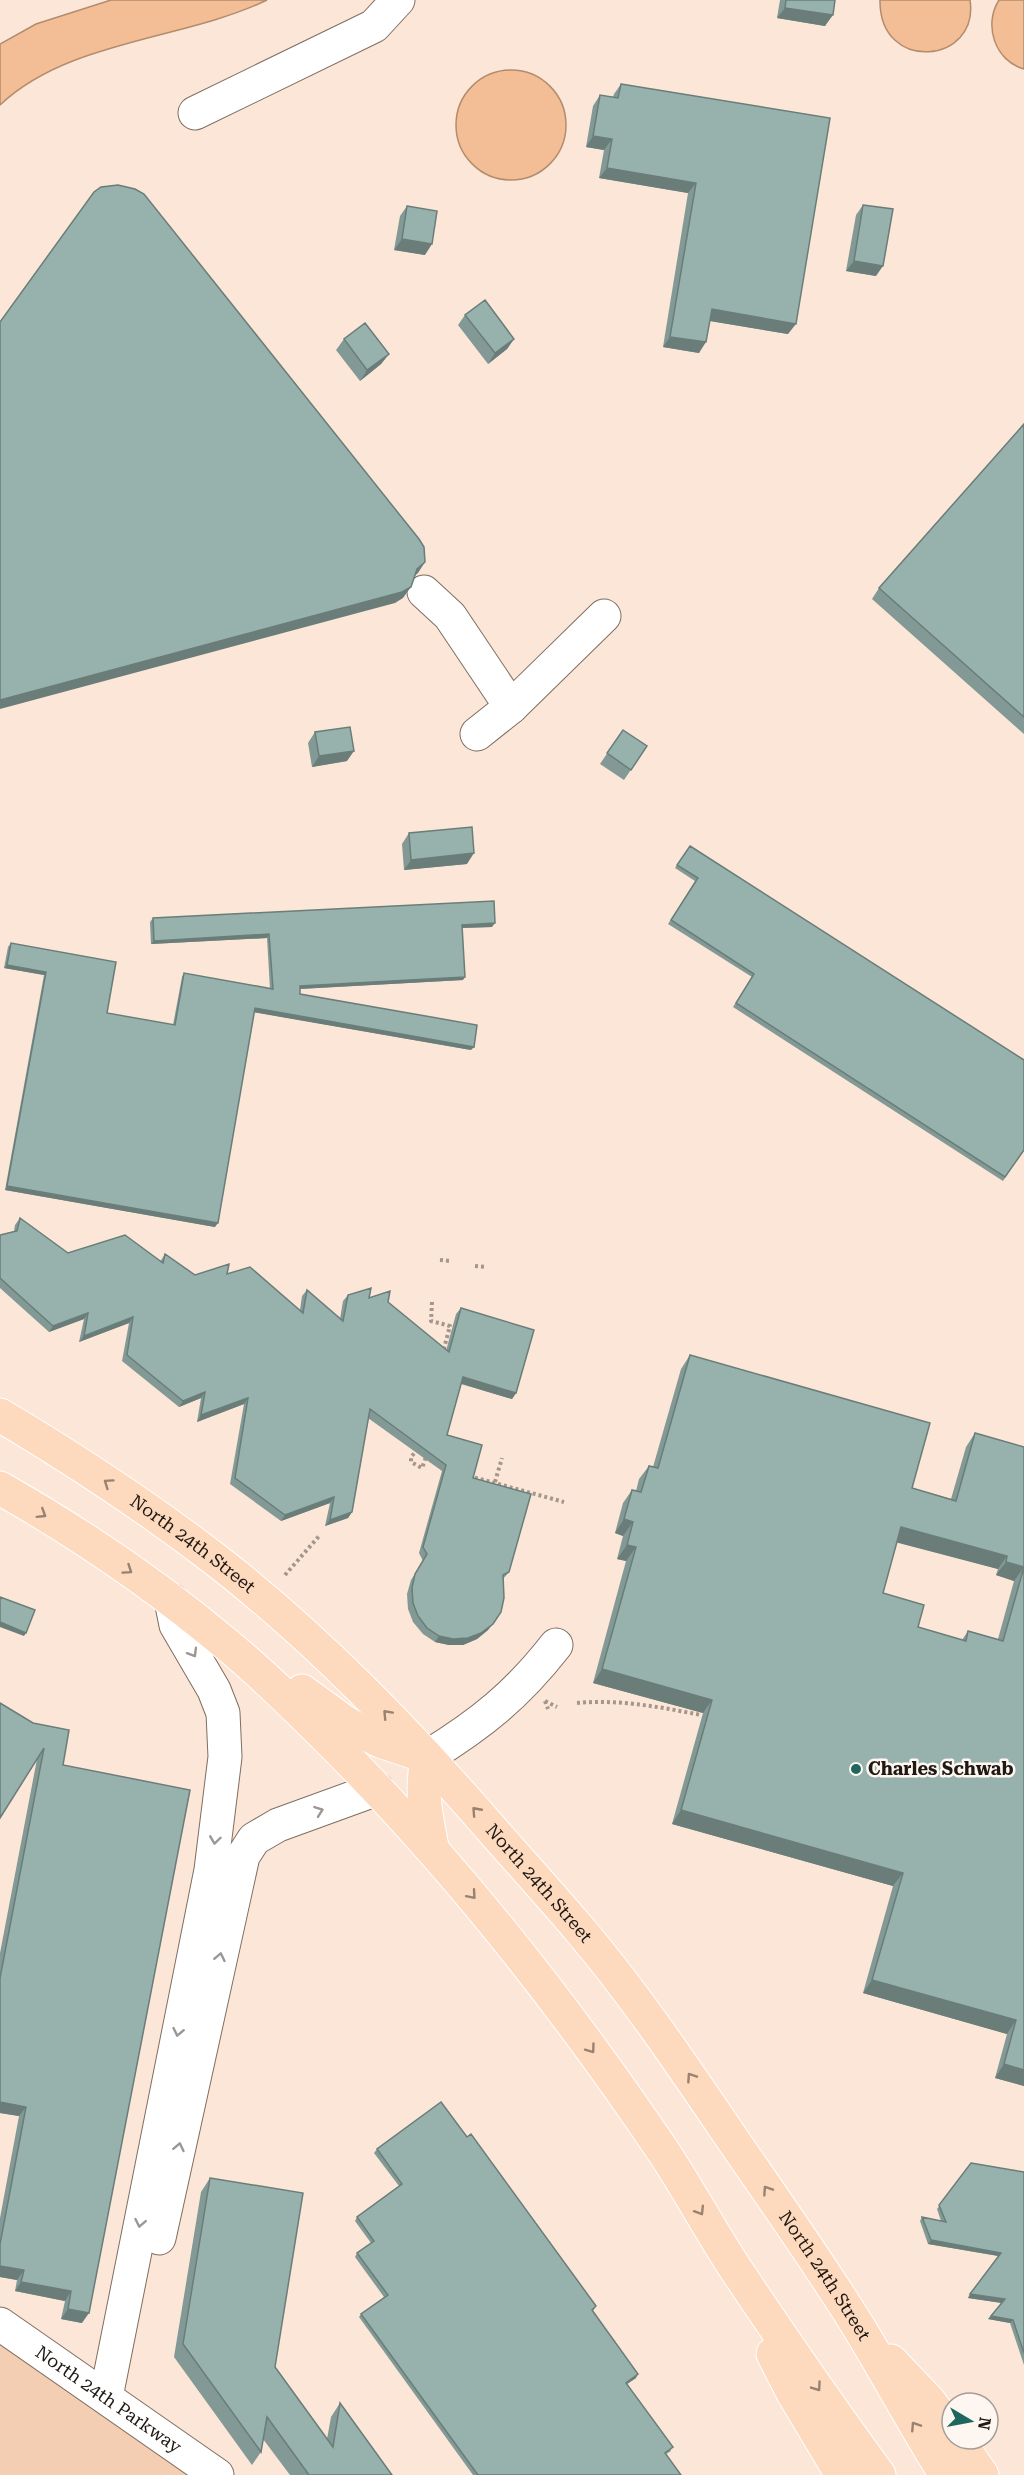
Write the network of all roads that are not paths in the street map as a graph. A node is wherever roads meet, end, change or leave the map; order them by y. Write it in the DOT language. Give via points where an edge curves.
graph roads {
  1 [pos="398,0"];
  2 [pos="195,113"];
  3 [pos="424,592"];
  4 [pos="604,616"];
  5 [pos="511,707"];
  6 [pos="477,734"];
  7 [pos="0,1415"];
  8 [pos="0,1488"];
  9 [pos="171,1600"];
  10 [pos="206,1627"];
  11 [pos="556,1645"];
  12 [pos="427,1757"];
  13 [pos="377,1789"];
  14 [pos="433,1851"];
  15 [pos="736,2270"];
  16 [pos="0,2324"];
  17 [pos="858,2326"];
  18 [pos="116,2404"];
  19 [pos="940,2416"];
  20 [pos="965,2451"];
  21 [pos="217,2475"];
  22 [pos="842,2475"];
  23 [pos="879,2475"];
  24 [pos="946,2475"];
  25 [pos="982,2475"];
  1 -- 2 [label="street" via="374,26"];
  3 -- 5 [label="street" via="450,616"];
  4 -- 5 [label="street"];
  5 -- 6 [label="street"];
  12 -- 7 [label="main road, North 24th Street, one-way" via="325,1653 215,1559 93,1473"];
  8 -- 9 [label="main road, one-way"];
  9 -- 10 [label="main road"];
  9 -- 18 [label="street, one-way" via="176,1625 223,1713 225,1757 211,1870"];
  10 -- 12 [label="main road" via="243,1645 346,1723 380,1741"];
  10 -- 13 [label="main road"];
  11 -- 12 [label="street" via="534,1673 497,1708 470,1731"];
  12 -- 14 [label="main road" via="423,1802"];
  17 -- 12 [label="main road, North 24th Street, one-way" via="680,2062 624,1986 581,1931"];
  13 -- 14 [label="main road"];
  18 -- 13 [label="street, one-way" via="161,2229 243,1856 254,1839 278,1824"];
  14 -- 15 [label="main road, one-way" via="477,1900 610,2074 665,2154"];
  15 -- 22 [label="main road" via="794,2393"];
  15 -- 23 [label="main road, one-way"];
  16 -- 18 [label="street, North 24th Parkway"];
  17 -- 19 [label="main road"];
  24 -- 17 [label="main road, North 24th Street, one-way"];
  18 -- 21 [label="street, North 24th Parkway"];
  20 -- 25 [label="main road"];
}
